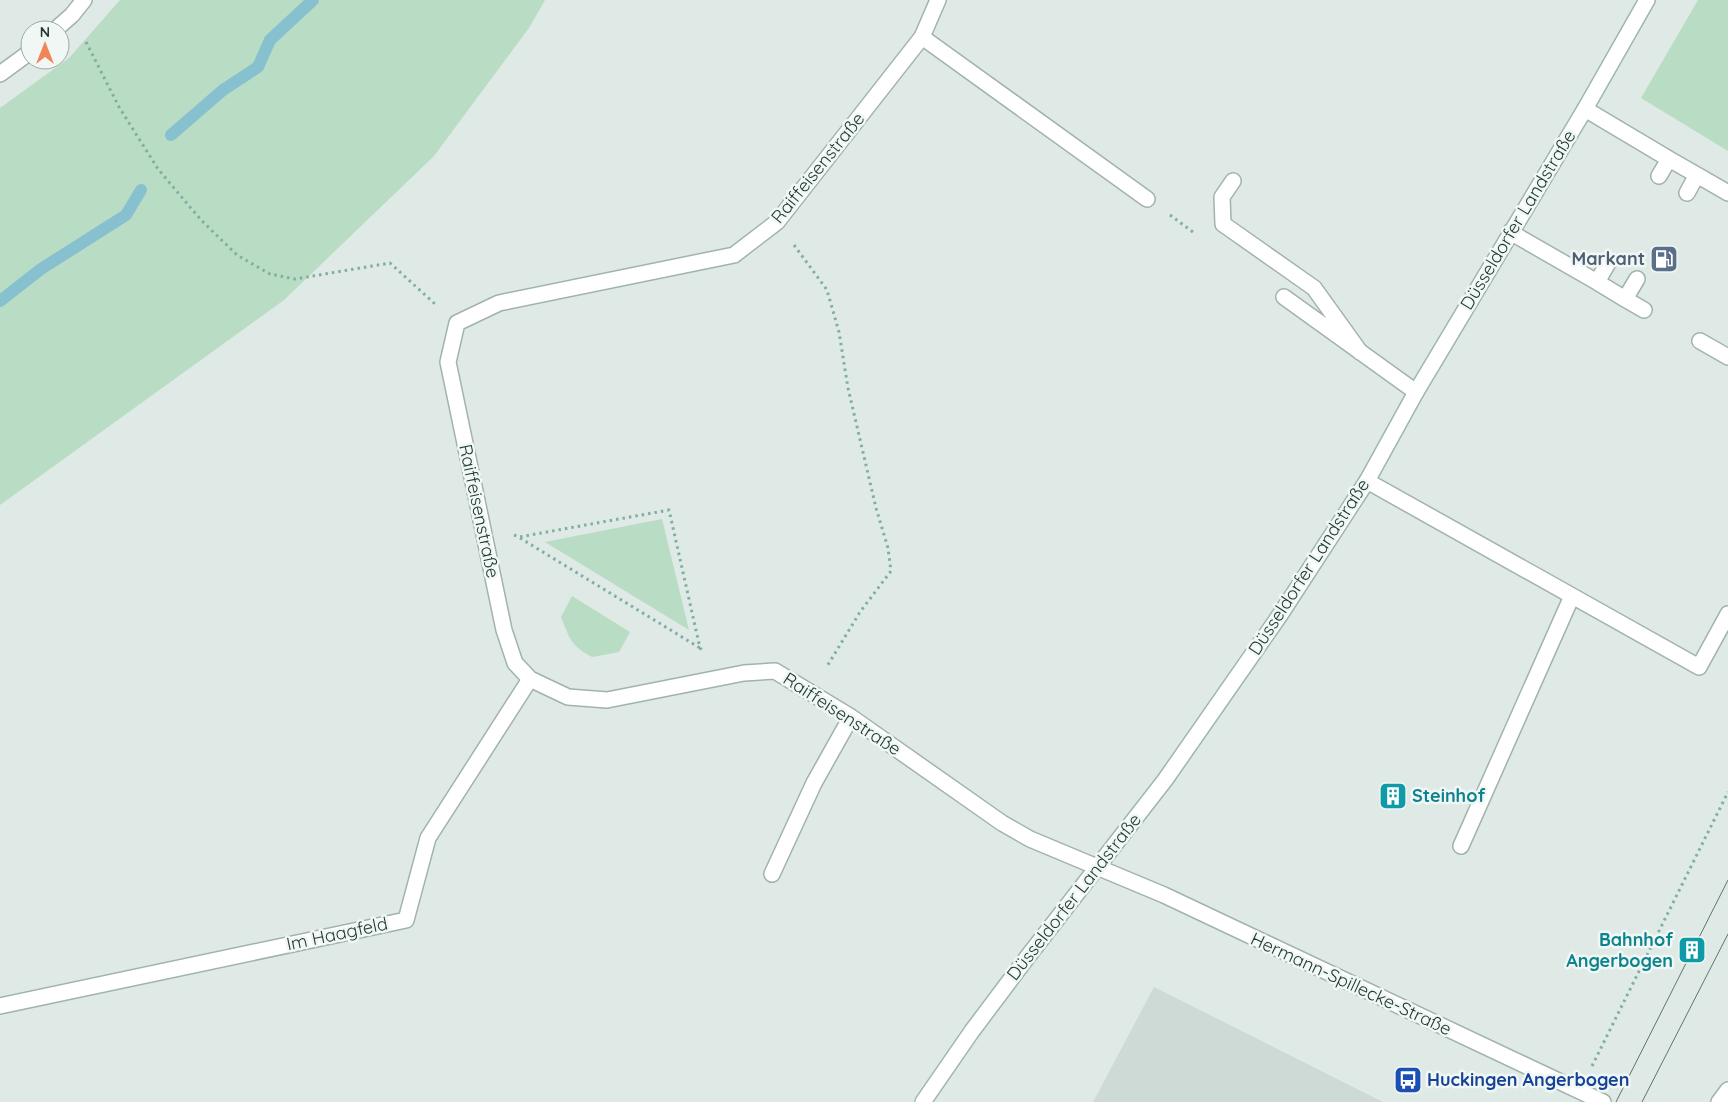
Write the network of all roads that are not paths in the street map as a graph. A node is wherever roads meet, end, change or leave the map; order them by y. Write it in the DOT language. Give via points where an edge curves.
graph roads {
  1 [pos="84,0"];
  2 [pos="938,0"];
  3 [pos="1647,0"];
  4 [pos="66,20"];
  5 [pos="922,37"];
  6 [pos="20,59"];
  7 [pos="0,74"];
  8 [pos="1585,109"];
  9 [pos="1669,159"];
  10 [pos="1697,175"];
  11 [pos="1659,176"];
  12 [pos="1233,181"];
  13 [pos="1687,193"];
  14 [pos="1728,193"];
  15 [pos="1147,199"];
  16 [pos="1510,232"];
  17 [pos="1608,263"];
  18 [pos="1637,279"];
  19 [pos="1597,282"];
  20 [pos="1284,297"];
  21 [pos="1625,298"];
  22 [pos="1644,310"];
  23 [pos="1700,342"];
  24 [pos="1360,352"];
  25 [pos="1728,357"];
  26 [pos="1416,392"];
  27 [pos="1366,481"];
  28 [pos="1572,596"];
  29 [pos="1728,614"];
  30 [pos="530,679"];
  31 [pos="852,717"];
  32 [pos="1462,846"];
  33 [pos="1097,867"];
  34 [pos="772,874"];
  35 [pos="0,1006"];
  36 [pos="1728,1090"];
  37 [pos="923,1102"];
  38 [pos="1603,1102"];
  39 [pos="1719,1102"];
  1 -- 4 [label="street"];
  2 -- 5 [label="street, Raiffeisenstraße"];
  3 -- 8 [label="street, Düsseldorfer Landstraße"];
  5 -- 15 [label="street"];
  5 -- 30 [label="street, Raiffeisenstraße" via="777,222 734,255 499,303 457,324 448,362 504,630 515,664"];
  6 -- 7 [label="street"];
  8 -- 9 [label="street"];
  8 -- 16 [label="street, Düsseldorfer Landstraße"];
  9 -- 10 [label="street"];
  9 -- 11 [label="street"];
  10 -- 13 [label="street"];
  10 -- 14 [label="street"];
  12 -- 24 [label="street" via="1222,197 1223,224 1314,288"];
  16 -- 19 [label="street"];
  16 -- 26 [label="street, Düsseldorfer Landstraße"];
  17 -- 19 [label="street"];
  18 -- 21 [label="street"];
  19 -- 21 [label="street"];
  20 -- 24 [label="street"];
  21 -- 22 [label="street"];
  23 -- 25 [label="street"];
  24 -- 26 [label="street"];
  26 -- 27 [label="street, Düsseldorfer Landstraße"];
  27 -- 28 [label="street"];
  27 -- 33 [label="street, Düsseldorfer Landstraße" via="1280,615 1164,780"];
  28 -- 29 [label="street" via="1699,667"];
  28 -- 32 [label="street"];
  30 -- 31 [label="street, Raiffeisenstraße" via="568,697 607,700 729,676 775,671"];
  30 -- 35 [label="street, Im Haagfeld" via="428,838 406,920"];
  31 -- 33 [label="street, Raiffeisenstraße" via="1002,823 1030,839"];
  31 -- 34 [label="street" via="814,783"];
  33 -- 37 [label="street, Düsseldorfer Landstraße" via="972,1031"];
  33 -- 38 [label="street, Hermann-Spillecke-Straße"];
  36 -- 39 [label="street"];
}
